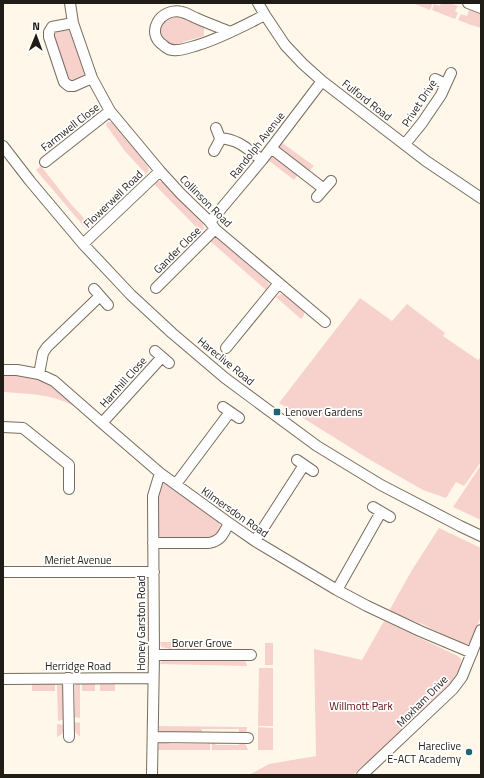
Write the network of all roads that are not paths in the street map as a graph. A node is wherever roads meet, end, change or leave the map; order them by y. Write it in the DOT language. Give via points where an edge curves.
graph roads {
  1 [pos="70,3"];
  2 [pos="258,3"];
  3 [pos="468,3"];
  4 [pos="481,8"];
  5 [pos="265,15"];
  6 [pos="73,23"];
  7 [pos="230,32"];
  8 [pos="451,73"];
  9 [pos="92,78"];
  10 [pos="435,79"];
  11 [pos="322,81"];
  12 [pos="446,84"];
  13 [pos="110,111"];
  14 [pos="216,128"];
  15 [pos="220,138"];
  16 [pos="405,144"];
  17 [pos="3,146"];
  18 [pos="271,148"];
  19 [pos="214,151"];
  20 [pos="262,160"];
  21 [pos="45,162"];
  22 [pos="160,171"];
  23 [pos="480,195"];
  24 [pos="317,197"];
  25 [pos="212,226"];
  26 [pos="83,244"];
  27 [pos="279,283"];
  28 [pos="156,288"];
  29 [pos="108,305"];
  30 [pos="325,322"];
  31 [pos="226,348"];
  32 [pos="162,357"];
  33 [pos="3,370"];
  34 [pos="39,374"];
  35 [pos="230,412"];
  36 [pos="102,423"];
  37 [pos="3,427"];
  38 [pos="313,471"];
  39 [pos="160,473"];
  40 [pos="176,484"];
  41 [pos="69,490"];
  42 [pos="381,512"];
  43 [pos="229,523"];
  44 [pos="481,536"];
  45 [pos="255,541"];
  46 [pos="153,543"];
  47 [pos="3,572"];
  48 [pos="154,572"];
  49 [pos="337,590"];
  50 [pos="481,630"];
  51 [pos="472,653"];
  52 [pos="154,655"];
  53 [pos="251,655"];
  54 [pos="68,678"];
  55 [pos="153,678"];
  56 [pos="3,679"];
  57 [pos="152,737"];
  58 [pos="68,738"];
  59 [pos="248,738"];
  60 [pos="365,774"];
  61 [pos="152,775"];
  1 -- 6 [label="street, Collinson Road"];
  2 -- 5 [label="street, Fulford Road"];
  3 -- 4 [label="street"];
  5 -- 7 [label="street"];
  5 -- 11 [label="street, Fulford Road" via="285,44"];
  6 -- 9 [label="street, Collinson Road"];
  6 -- 9 [label="street" via="52,27 49,32 61,74 69,86"];
  7 -- 7 [label="street" via="214,40 176,50 160,44 155,29 163,15 172,11 182,12"];
  8 -- 12 [label="street, Privet Drive"];
  9 -- 13 [label="street, Collinson Road"];
  10 -- 12 [label="street"];
  11 -- 16 [label="street, Fulford Road"];
  11 -- 18 [label="street, Randolph Avenue"];
  12 -- 16 [label="street, Privet Drive" via="426,118"];
  13 -- 21 [label="street, Farmwell Close"];
  13 -- 22 [label="street, Collinson Road"];
  14 -- 15 [label="street"];
  15 -- 19 [label="street"];
  15 -- 20 [label="street" via="239,143"];
  16 -- 23 [label="street, Fulford Road" via="426,161"];
  17 -- 26 [label="street, Hareclive Road"];
  18 -- 20 [label="street, Randolph Avenue"];
  18 -- 24 [label="street" via="327,185"];
  20 -- 25 [label="street, Randolph Avenue"];
  22 -- 25 [label="street, Collinson Road"];
  22 -- 26 [label="street, Flowerwell Road"];
  25 -- 27 [label="street, Collinson Road"];
  25 -- 28 [label="street, Gander Close"];
  26 -- 44 [label="street, Hareclive Road" via="172,333 225,378 317,446 381,486"];
  27 -- 30 [label="street, Collinson Road"];
  27 -- 31 [label="street"];
  29 -- 34 [label="street" via="97,293 43,353"];
  32 -- 36 [label="street, Harnhill Close"];
  33 -- 34 [label="street, Kilmersdon Road"];
  34 -- 36 [label="street, Kilmersdon Road" via="54,381"];
  35 -- 40 [label="street"];
  36 -- 39 [label="street, Kilmersdon Road"];
  37 -- 41 [label="street" via="23,428 69,465"];
  38 -- 45 [label="street" via="300,463"];
  39 -- 40 [label="street, Kilmersdon Road"];
  39 -- 46 [label="street, Honey Garston Road" via="153,496"];
  40 -- 43 [label="street, Kilmersdon Road"];
  42 -- 49 [label="street"];
  43 -- 45 [label="street, Kilmersdon Road"];
  43 -- 46 [label="street" via="220,538 209,543"];
  45 -- 49 [label="street, Kilmersdon Road"];
  46 -- 48 [label="street, Honey Garston Road"];
  47 -- 48 [label="street, Meriet Avenue"];
  48 -- 52 [label="street, Honey Garston Road"];
  49 -- 51 [label="street, Kilmersdon Road" via="413,628"];
  50 -- 51 [label="street, Moxham Drive"];
  51 -- 60 [label="street, Moxham Drive" via="454,689"];
  52 -- 53 [label="street, Borver Grove"];
  52 -- 55 [label="street, Honey Garston Road"];
  54 -- 55 [label="street, Herridge Road"];
  54 -- 56 [label="street, Herridge Road"];
  54 -- 58 [label="street"];
  55 -- 57 [label="street, Honey Garston Road"];
  57 -- 59 [label="street"];
  57 -- 61 [label="street, Honey Garston Road"];
}
